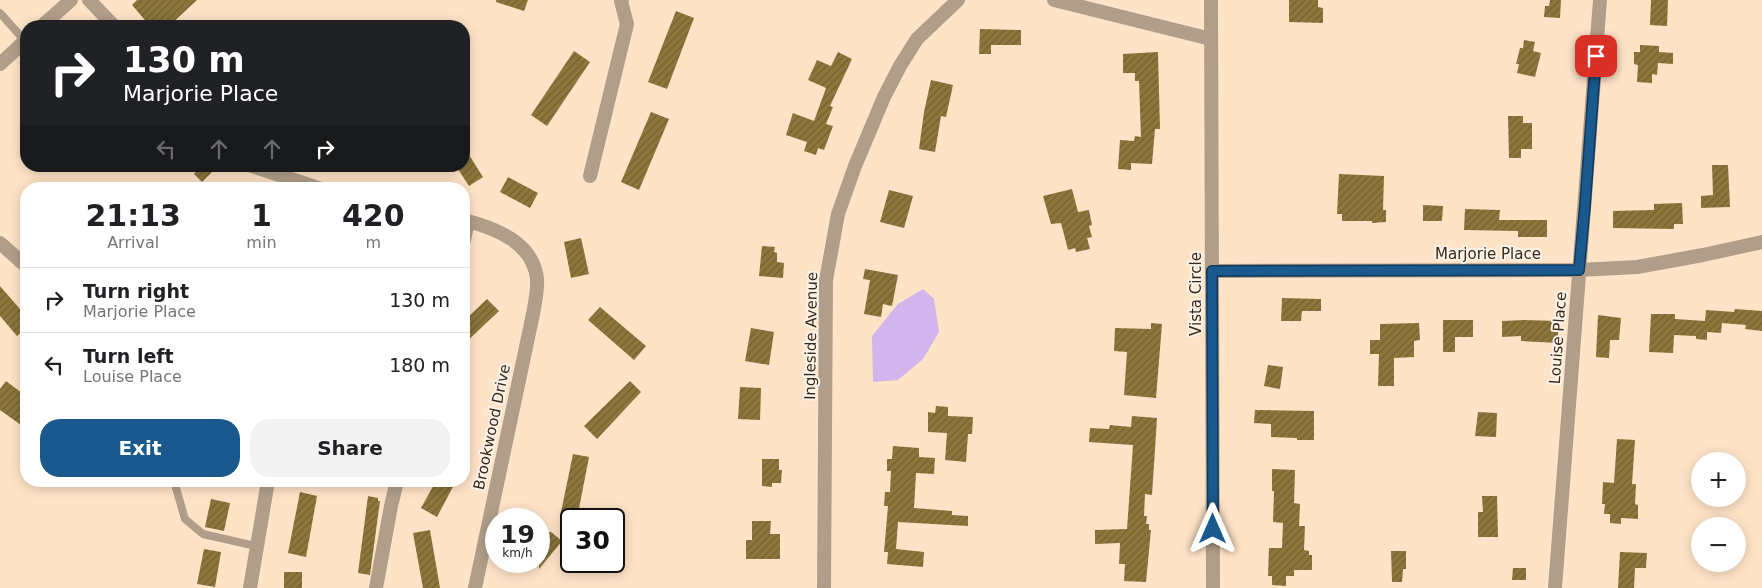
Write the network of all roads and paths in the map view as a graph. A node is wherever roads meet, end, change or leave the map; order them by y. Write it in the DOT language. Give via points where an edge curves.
graph roads {
  1 [pos="71,0"];
  2 [pos="89,0"];
  3 [pos="620,0"];
  4 [pos="958,0"];
  5 [pos="1054,0"];
  6 [pos="1211,0"];
  7 [pos="1600,0"];
  8 [pos="0,13"];
  9 [pos="49,20"];
  10 [pos="108,20"];
  11 [pos="20,35"];
  12 [pos="1210,39"];
  13 [pos="20,46"];
  14 [pos="0,64"];
  15 [pos="270,172"];
  16 [pos="590,176"];
  17 [pos="300,182"];
  18 [pos="470,222"];
  19 [pos="1762,242"];
  20 [pos="0,243"];
  21 [pos="20,261"];
  22 [pos="1579,270"];
  23 [pos="1212,271"];
  24 [pos="176,487"];
  25 [pos="267,487"];
  26 [pos="396,487"];
  27 [pos="256,546"];
  28 [pos="250,588"];
  29 [pos="376,588"];
  30 [pos="475,588"];
  31 [pos="824,588"];
  32 [pos="1213,588"];
  33 [pos="1556,588"];
  1 -- 9 [label="street"];
  2 -- 10 [label="street"];
  3 -- 16 [label="street" via="627,24"];
  4 -- 31 [label="street, Ingleside Avenue" via="917,39 900,66 862,149 838,214 826,280"];
  5 -- 12 [label="street"];
  6 -- 12 [label="street, Vista Circle"];
  7 -- 22 [label="street, Louise Place"];
  8 -- 11 [label="lane"];
  12 -- 23 [label="street, Vista Circle"];
  13 -- 14 [label="street"];
  15 -- 17 [label="street"];
  18 -- 30 [label="street, Brookwood Drive" via="512,239 528,255 537,280 533,314"];
  19 -- 22 [label="street, Marjorie Place" via="1637,267"];
  20 -- 21 [label="street"];
  22 -- 23 [label="street, Marjorie Place"];
  22 -- 33 [label="street, Louise Place"];
  23 -- 32 [label="street, Vista Circle"];
  24 -- 27 [label="lane" via="186,519 203,534"];
  25 -- 27 [label="street"];
  26 -- 29 [label="street"];
  27 -- 28 [label="street"];
}
